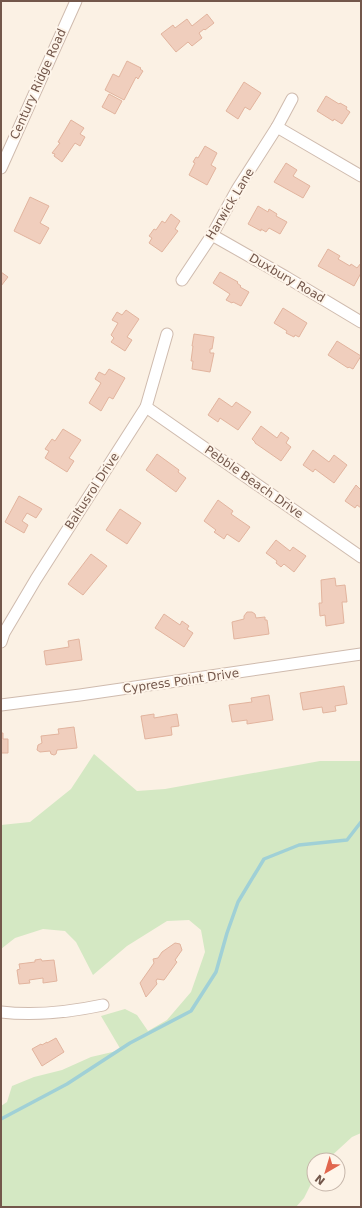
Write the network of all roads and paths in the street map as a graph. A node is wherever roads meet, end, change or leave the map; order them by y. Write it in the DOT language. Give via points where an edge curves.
graph roads {
  1 [pos="76,1"];
  2 [pos="292,99"];
  3 [pos="277,127"];
  4 [pos="1,168"];
  5 [pos="361,176"];
  6 [pos="212,235"];
  7 [pos="182,280"];
  8 [pos="361,322"];
  9 [pos="167,334"];
  10 [pos="146,407"];
  11 [pos="361,557"];
  12 [pos="1,642"];
  13 [pos="361,654"];
  14 [pos="1,705"];
  15 [pos="103,1005"];
  16 [pos="1,1012"];
  1 -- 4 [label="street, Century Ridge Road"];
  2 -- 3 [label="street, Harwick Lane"];
  3 -- 5 [label="street"];
  3 -- 6 [label="street, Harwick Lane"];
  6 -- 7 [label="street, Harwick Lane"];
  6 -- 8 [label="street, Duxbury Road"];
  9 -- 10 [label="street, Baltusrol Drive"];
  10 -- 11 [label="street, Pebble Beach Drive"];
  10 -- 12 [label="street, Baltusrol Drive" via="36,579"];
  13 -- 14 [label="street, Cypress Point Drive" via="80,696"];
  15 -- 16 [label="street" via="40,1014"];
}
